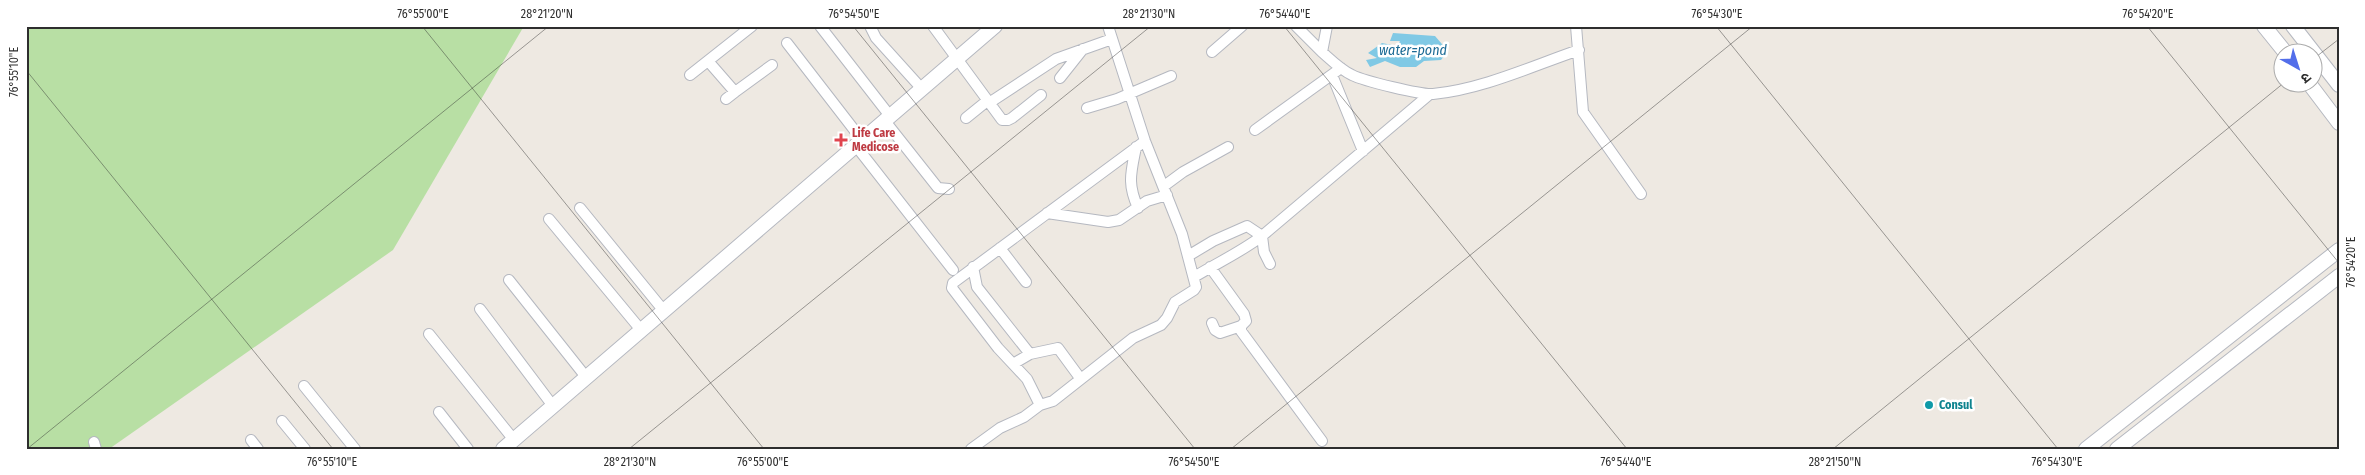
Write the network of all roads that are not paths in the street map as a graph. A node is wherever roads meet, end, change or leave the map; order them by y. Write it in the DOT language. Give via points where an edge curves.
graph roads {
  1 [pos="752,26"];
  2 [pos="820,26"];
  3 [pos="870,26"];
  4 [pos="932,26"];
  5 [pos="995,26"];
  6 [pos="1108,26"];
  7 [pos="1242,26"];
  8 [pos="1296,26"];
  9 [pos="1328,26"];
  10 [pos="1576,26"];
  11 [pos="2264,26"];
  12 [pos="2293,26"];
  13 [pos="1112,39"];
  14 [pos="2277,42"];
  15 [pos="786,43"];
  16 [pos="1083,48"];
  17 [pos="1579,50"];
  18 [pos="1212,52"];
  19 [pos="1322,52"];
  20 [pos="956,59"];
  21 [pos="708,60"];
  22 [pos="772,65"];
  23 [pos="1341,68"];
  24 [pos="690,75"];
  25 [pos="1332,75"];
  26 [pos="1171,76"];
  27 [pos="1060,78"];
  28 [pos="2339,85"];
  29 [pos="922,89"];
  30 [pos="735,92"];
  31 [pos="2316,92"];
  32 [pos="1130,94"];
  33 [pos="1430,94"];
  34 [pos="1041,95"];
  35 [pos="726,99"];
  36 [pos="988,102"];
  37 [pos="1087,108"];
  38 [pos="966,118"];
  39 [pos="887,119"];
  40 [pos="2339,123"];
  41 [pos="1255,130"];
  42 [pos="1145,141"];
  43 [pos="859,143"];
  44 [pos="1136,147"];
  45 [pos="1228,147"];
  46 [pos="1362,151"];
  47 [pos="948,189"];
  48 [pos="1165,190"];
  49 [pos="1641,194"];
  50 [pos="580,208"];
  51 [pos="1138,208"];
  52 [pos="1047,213"];
  53 [pos="549,219"];
  54 [pos="1262,236"];
  55 [pos="1000,248"];
  56 [pos="2339,250"];
  57 [pos="1188,256"];
  58 [pos="1270,264"];
  59 [pos="974,267"];
  60 [pos="1210,267"];
  61 [pos="953,270"];
  62 [pos="2339,276"];
  63 [pos="1194,277"];
  64 [pos="509,280"];
  65 [pos="1026,282"];
  66 [pos="2292,287"];
  67 [pos="2304,302"];
  68 [pos="480,310"];
  69 [pos="664,311"];
  70 [pos="1212,323"];
  71 [pos="1241,326"];
  72 [pos="641,330"];
  73 [pos="429,334"];
  74 [pos="1030,354"];
  75 [pos="1013,364"];
  76 [pos="586,377"];
  77 [pos="1080,378"];
  78 [pos="304,386"];
  79 [pos="1040,405"];
  80 [pos="553,406"];
  81 [pos="439,412"];
  82 [pos="282,421"];
  83 [pos="251,440"];
  84 [pos="1322,441"];
  85 [pos="507,446"];
  86 [pos="258,449"];
  87 [pos="305,449"];
  88 [pos="355,449"];
  89 [pos="468,449"];
  90 [pos="971,449"];
  91 [pos="2086,449"];
  92 [pos="2117,449"];
  1 -- 21 [label="street"];
  2 -- 39 [label="street"];
  3 -- 29 [label="street" via="876,38"];
  4 -- 20 [label="street"];
  5 -- 20 [label="street"];
  6 -- 13 [label="street"];
  7 -- 18 [label="street"];
  8 -- 19 [label="street"];
  9 -- 19 [label="street"];
  10 -- 17 [label="street"];
  11 -- 14 [label="street"];
  12 -- 28 [label="street"];
  13 -- 16 [label="street"];
  13 -- 32 [label="street"];
  15 -- 43 [label="street"];
  16 -- 27 [label="street"];
  16 -- 36 [label="street" via="1056,59"];
  17 -- 33 [label="street" via="1488,81"];
  17 -- 49 [label="street" via="1583,112"];
  19 -- 23 [label="street"];
  20 -- 29 [label="street"];
  20 -- 36 [label="street"];
  21 -- 24 [label="street"];
  21 -- 30 [label="street"];
  22 -- 30 [label="street"];
  23 -- 25 [label="street"];
  23 -- 33 [label="street" via="1366,80"];
  25 -- 41 [label="street"];
  25 -- 46 [label="street"];
  26 -- 32 [label="street"];
  29 -- 39 [label="street"];
  30 -- 35 [label="street"];
  31 -- 40 [label="street"];
  32 -- 37 [label="street"];
  32 -- 42 [label="street"];
  33 -- 46 [label="street"];
  34 -- 36 [label="street" via="1008,120 1002,120"];
  36 -- 38 [label="street"];
  39 -- 43 [label="street"];
  39 -- 47 [label="street" via="938,188"];
  42 -- 44 [label="street"];
  42 -- 48 [label="street"];
  43 -- 61 [label="street"];
  43 -- 69 [label="street"];
  44 -- 51 [label="street" via="1130,187"];
  44 -- 52 [label="street"];
  45 -- 48 [label="street" via="1183,172"];
  46 -- 54 [label="street"];
  48 -- 51 [label="street"];
  48 -- 57 [label="street"];
  50 -- 69 [label="street"];
  51 -- 52 [label="street" via="1108,222"];
  52 -- 55 [label="street"];
  53 -- 72 [label="street"];
  54 -- 57 [label="street" via="1247,226"];
  54 -- 58 [label="street"];
  54 -- 60 [label="street"];
  55 -- 59 [label="street"];
  55 -- 65 [label="street"];
  56 -- 66 [label="street"];
  57 -- 63 [label="street"];
  59 -- 74 [label="street" via="977,287"];
  59 -- 75 [label="street" via="953,283 952,288"];
  60 -- 63 [label="street"];
  60 -- 71 [label="street" via="1244,314 1246,321"];
  62 -- 67 [label="street"];
  63 -- 77 [label="street" via="1194,290 1175,302 1161,325 1133,338"];
  64 -- 76 [label="street"];
  66 -- 67 [label="street"];
  66 -- 91 [label="street"];
  67 -- 92 [label="street"];
  68 -- 80 [label="street"];
  69 -- 72 [label="street"];
  70 -- 71 [label="street" via="1220,333"];
  71 -- 84 [label="street" via="1248,341"];
  72 -- 76 [label="street"];
  73 -- 85 [label="street"];
  74 -- 75 [label="street"];
  74 -- 77 [label="street" via="1058,348"];
  75 -- 79 [label="street" via="1030,384"];
  76 -- 80 [label="street"];
  77 -- 79 [label="street" via="1052,401"];
  78 -- 88 [label="street"];
  79 -- 90 [label="street"];
  80 -- 85 [label="street"];
  81 -- 89 [label="street"];
  82 -- 87 [label="street"];
  83 -- 86 [label="street"];
}
